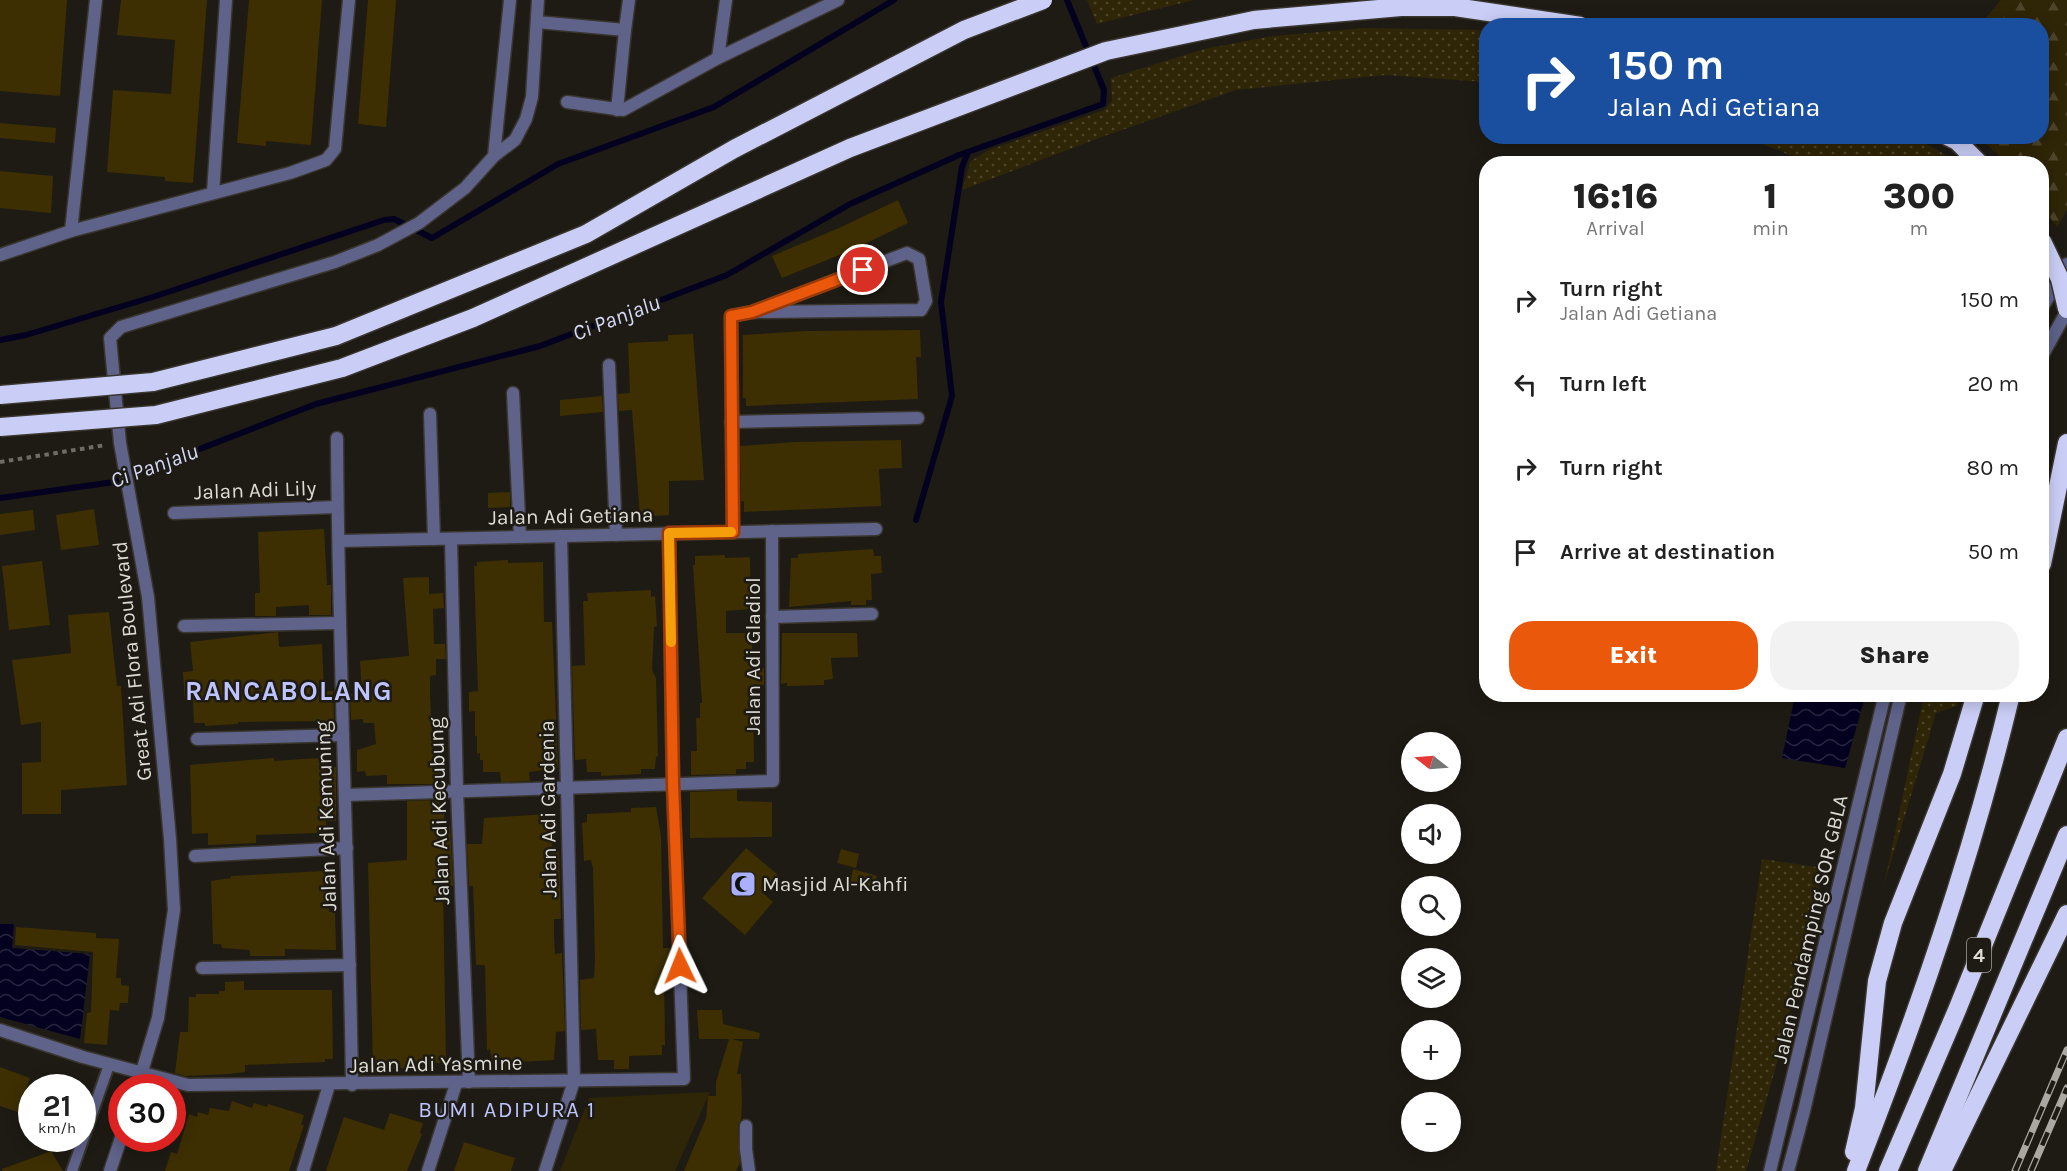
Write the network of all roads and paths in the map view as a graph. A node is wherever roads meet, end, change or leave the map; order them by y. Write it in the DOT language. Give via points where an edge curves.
graph roads {
  1 [pos="96,0"];
  2 [pos="226,0"];
  3 [pos="349,0"];
  4 [pos="510,0"];
  5 [pos="538,0"];
  6 [pos="629,0"];
  7 [pos="726,0"];
  8 [pos="838,0"];
  9 [pos="1043,0"];
  10 [pos="821,4"];
  11 [pos="1528,18"];
  12 [pos="537,22"];
  13 [pos="625,30"];
  14 [pos="718,58"];
  15 [pos="567,102"];
  16 [pos="617,110"];
  17 [pos="1960,144"];
  18 [pos="494,156"];
  19 [pos="1972,156"];
  20 [pos="213,193"];
  21 [pos="71,231"];
  22 [pos="0,255"];
  23 [pos="2049,256"];
  24 [pos="2067,264"];
  25 [pos="2049,296"];
  26 [pos="2067,310"];
  27 [pos="752,312"];
  28 [pos="2049,343"];
  29 [pos="609,365"];
  30 [pos="513,393"];
  31 [pos="0,395"];
  32 [pos="430,414"];
  33 [pos="918,418"];
  34 [pos="731,422"];
  35 [pos="0,427"];
  36 [pos="337,438"];
  37 [pos="120,443"];
  38 [pos="2067,443"];
  39 [pos="0,462"];
  40 [pos="337,507"];
  41 [pos="174,513"];
  42 [pos="876,529"];
  43 [pos="2049,530"];
  44 [pos="772,531"];
  45 [pos="733,532"];
  46 [pos="669,533"];
  47 [pos="616,535"];
  48 [pos="561,536"];
  49 [pos="520,537"];
  50 [pos="451,538"];
  51 [pos="434,539"];
  52 [pos="339,541"];
  53 [pos="872,614"];
  54 [pos="772,617"];
  55 [pos="338,623"];
  56 [pos="184,626"];
  57 [pos="1883,702"];
  58 [pos="1899,702"];
  59 [pos="1974,702"];
  60 [pos="2009,702"];
  61 [pos="343,735"];
  62 [pos="2067,738"];
  63 [pos="197,739"];
  64 [pos="673,784"];
  65 [pos="567,788"];
  66 [pos="457,791"];
  67 [pos="346,795"];
  68 [pos="2067,835"];
  69 [pos="347,848"];
  70 [pos="195,856"];
  71 [pos="2067,914"];
  72 [pos="350,965"];
  73 [pos="202,968"];
  74 [pos="0,1030"];
  75 [pos="109,1065"];
  76 [pos="142,1072"];
  77 [pos="574,1081"];
  78 [pos="463,1083"];
  79 [pos="352,1084"];
  80 [pos="329,1085"];
  81 [pos="1788,1107"];
  82 [pos="1804,1111"];
  83 [pos="746,1126"];
  84 [pos="116,1152"];
  85 [pos="72,1171"];
  86 [pos="110,1171"];
  87 [pos="303,1171"];
  88 [pos="429,1171"];
  89 [pos="545,1171"];
  90 [pos="749,1171"];
  91 [pos="1770,1171"];
  92 [pos="1788,1171"];
  93 [pos="1850,1171"];
  94 [pos="1856,1171"];
  95 [pos="1888,1171"];
  96 [pos="1927,1171"];
  97 [pos="1942,1171"];
  1 -- 21 [label="street"];
  2 -- 20 [label="street"];
  3 -- 20 [label="street" via="335,149 331,156 290,172"];
  4 -- 18 [label="street"];
  5 -- 12 [label="street, Great Adi Flora Boulevard"];
  6 -- 13 [label="street"];
  7 -- 14 [label="street"];
  8 -- 10 [label="street"];
  9 -- 31 [label="highway, bridge" via="943,41 734,148 586,234 336,336 153,382"];
  10 -- 14 [label="street"];
  11 -- 35 [label="highway, bridge" via="1455,7 1401,7 1254,20 1106,51 850,148 473,318 342,368 156,415"];
  12 -- 13 [label="street"];
  12 -- 18 [label="street, Great Adi Flora Boulevard" via="532,97 526,120 515,140"];
  13 -- 16 [label="street"];
  14 -- 16 [label="street"];
  15 -- 16 [label="street"];
  17 -- 19 [label="highway"];
  18 -- 37 [label="street, Great Adi Flora Boulevard" via="465,188 401,233 335,262 117,329 109,344"];
  20 -- 21 [label="street"];
  21 -- 22 [label="street"];
  23 -- 26 [label="highway, bridge" via="2060,279"];
  24 -- 25 [label="street"];
  26 -- 28 [label="street"];
  27 -- 27 [label="street" via="921,310 926,301 919,259 907,253"];
  27 -- 34 [label="street" via="731,316"];
  29 -- 47 [label="street"];
  30 -- 49 [label="street"];
  32 -- 51 [label="street"];
  33 -- 34 [label="street"];
  34 -- 45 [label="street"];
  36 -- 40 [label="street, Jalan Adi Kemuning"];
  37 -- 39 [label="path"];
  37 -- 76 [label="street, Great Adi Flora Boulevard" via="148,597 174,910 158,1018"];
  38 -- 43 [label="highway"];
  40 -- 41 [label="street, Jalan Adi Lily"];
  40 -- 52 [label="street, Jalan Adi Kemuning"];
  42 -- 44 [label="street, Jalan Adi Getiana"];
  44 -- 45 [label="street, Jalan Adi Getiana"];
  44 -- 54 [label="street, Jalan Adi Gladiol"];
  45 -- 46 [label="street, Jalan Adi Getiana"];
  46 -- 47 [label="street, Jalan Adi Getiana"];
  46 -- 64 [label="street"];
  47 -- 48 [label="street, Jalan Adi Getiana"];
  48 -- 49 [label="street, Jalan Adi Getiana"];
  48 -- 65 [label="street, Jalan Adi Gardenia"];
  49 -- 50 [label="street, Jalan Adi Getiana"];
  50 -- 51 [label="street, Jalan Adi Getiana"];
  50 -- 66 [label="street, Jalan Adi Kecubung"];
  51 -- 52 [label="street, Jalan Adi Getiana"];
  52 -- 55 [label="street, Jalan Adi Kemuning"];
  53 -- 54 [label="street"];
  54 -- 64 [label="street, Jalan Adi Gladiol" via="773,781"];
  55 -- 56 [label="street"];
  55 -- 61 [label="street, Jalan Adi Kemuning"];
  57 -- 81 [label="street, Jalan Pendamping SOR GBLA"];
  58 -- 82 [label="street, Jalan Pendamping SOR GBLA"];
  59 -- 93 [label="highway" via="1952,774 1893,923 1877,981 1864,1108"];
  60 -- 94 [label="highway" via="1982,804 1907,1038"];
  61 -- 63 [label="street"];
  61 -- 67 [label="street, Jalan Adi Kemuning"];
  62 -- 95 [label="highway, 4" via="1958,1010"];
  64 -- 65 [label="street"];
  64 -- 77 [label="street, Jalan Adi Yasmine" via="684,1079"];
  65 -- 66 [label="street"];
  65 -- 77 [label="street, Jalan Adi Gardenia"];
  66 -- 67 [label="street"];
  66 -- 78 [label="street, Jalan Adi Kecubung"];
  67 -- 69 [label="street, Jalan Adi Kemuning"];
  68 -- 96 [label="highway, 4"];
  69 -- 70 [label="street"];
  69 -- 72 [label="street, Jalan Adi Kemuning"];
  71 -- 97 [label="highway"];
  72 -- 73 [label="street"];
  72 -- 79 [label="street, Jalan Adi Kemuning"];
  74 -- 75 [label="street, Jalan Adi Yasmine"];
  75 -- 76 [label="street, Jalan Adi Yasmine"];
  75 -- 85 [label="lane"];
  76 -- 80 [label="street, Jalan Adi Yasmine" via="188,1085"];
  77 -- 78 [label="street, Jalan Adi Yasmine"];
  77 -- 89 [label="street, Jalan Adi Gardenia"];
  78 -- 79 [label="street, Jalan Adi Yasmine"];
  78 -- 88 [label="street, Jalan Adi Kecubung"];
  79 -- 80 [label="street, Jalan Adi Yasmine"];
  80 -- 87 [label="street"];
  81 -- 82 [label="street"];
  81 -- 91 [label="street, Jalan Pendamping SOR GBLA"];
  82 -- 92 [label="street, Jalan Pendamping SOR GBLA"];
  83 -- 90 [label="street"];
  84 -- 86 [label="street"];
}
